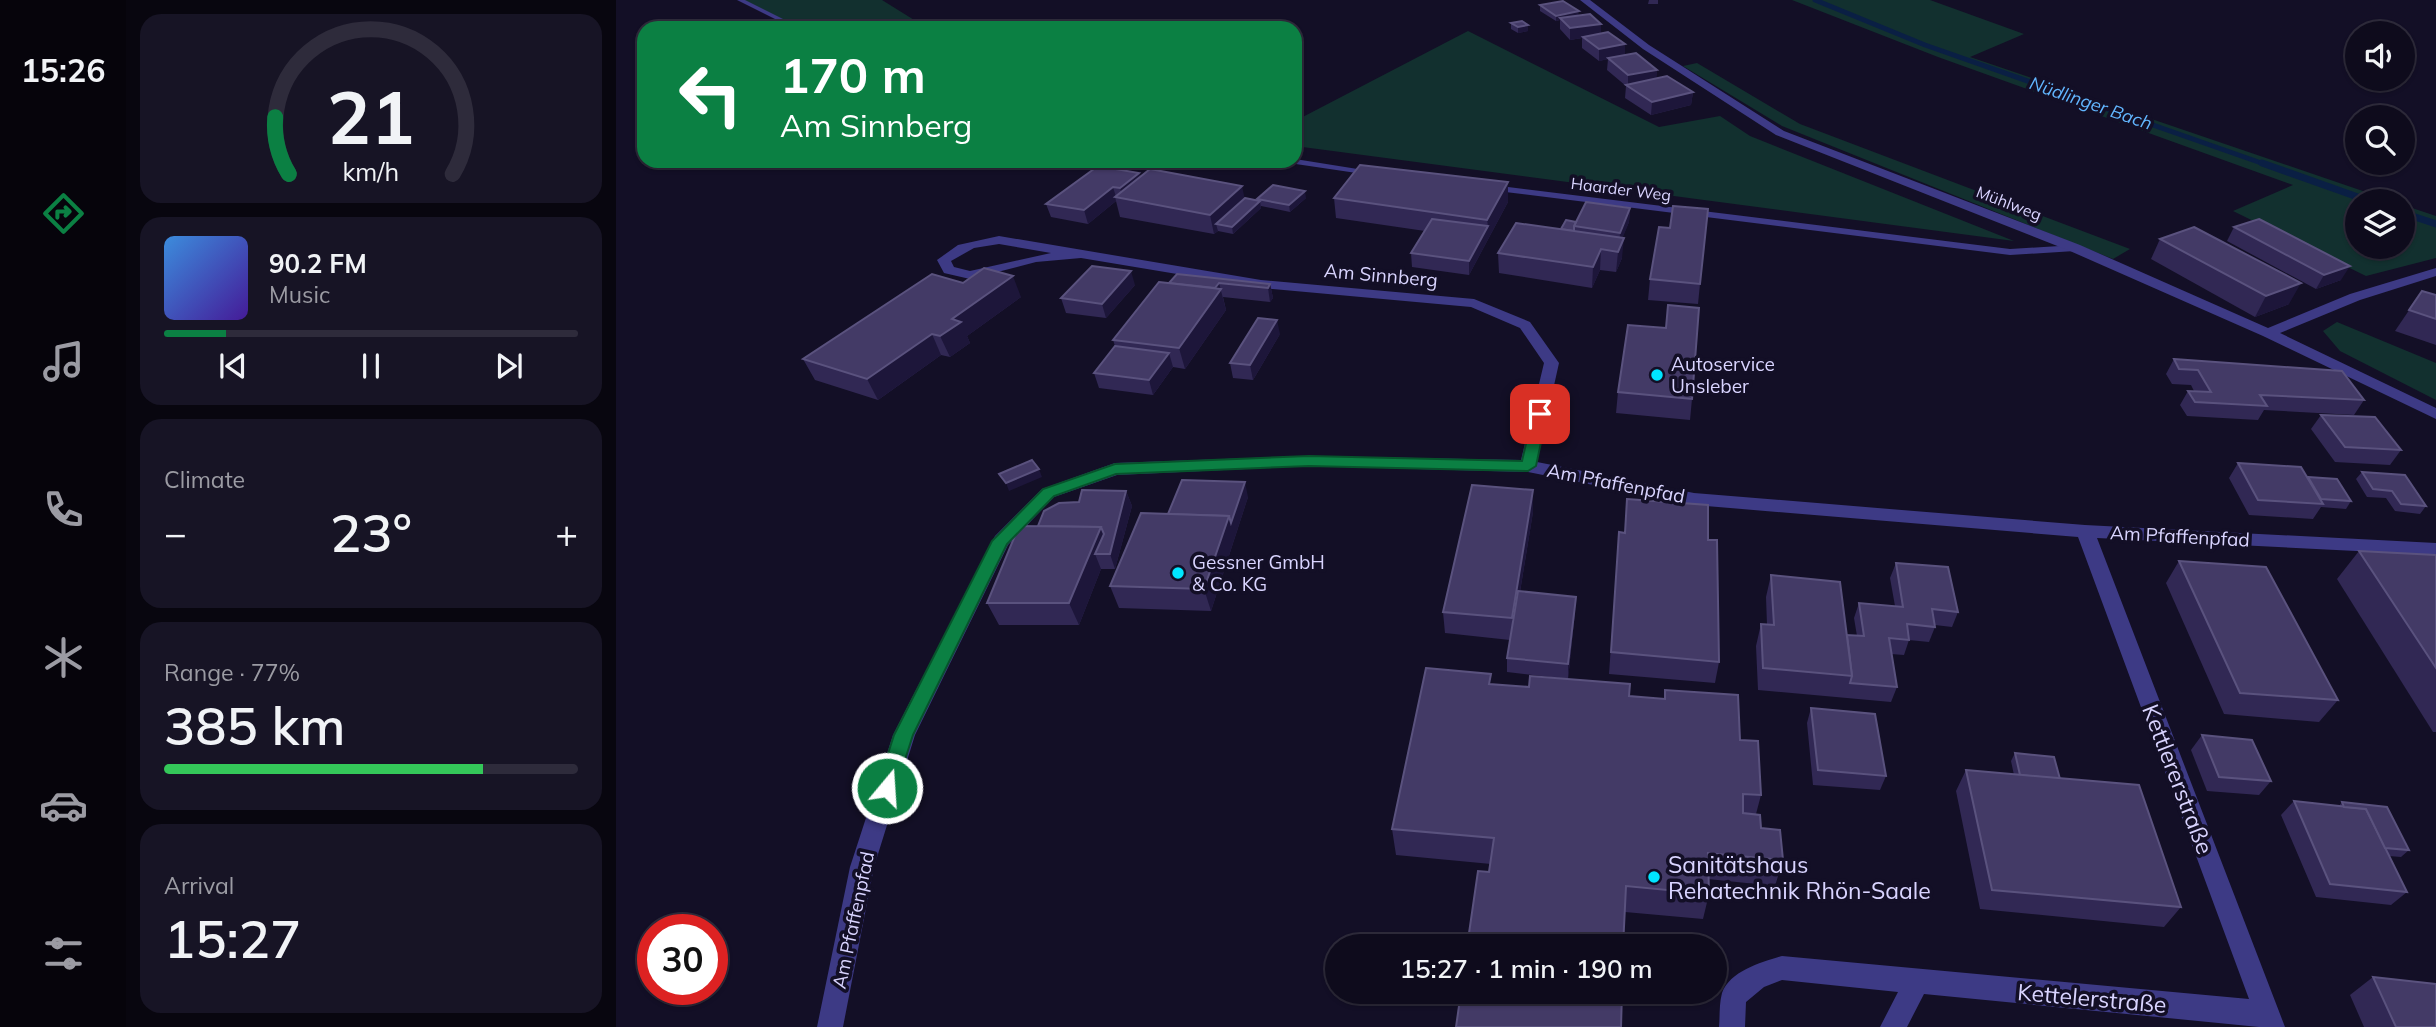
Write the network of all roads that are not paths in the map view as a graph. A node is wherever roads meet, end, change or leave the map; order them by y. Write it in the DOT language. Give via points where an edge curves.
graph roads {
  1 [pos="740,0"];
  2 [pos="1584,0"];
  3 [pos="784,21"];
  4 [pos="1302,163"];
  5 [pos="1385,175"];
  6 [pos="1480,187"];
  7 [pos="2075,248"];
  8 [pos="1080,254"];
  9 [pos="2436,272"];
  10 [pos="2268,333"];
  11 [pos="2436,414"];
  12 [pos="1528,466"];
  13 [pos="2085,531"];
  14 [pos="2436,549"];
  15 [pos="1917,982"];
  16 [pos="2269,1021"];
  17 [pos="830,1027"];
  18 [pos="1732,1027"];
  19 [pos="1893,1027"];
  1 -- 3 [label="lane"];
  2 -- 7 [label="street, Mühlweg" via="1646,47 1780,133"];
  4 -- 5 [label="lane"];
  6 -- 7 [label="lane, Haarder Weg" via="2010,252"];
  7 -- 10 [label="street, Mühlweg"];
  8 -- 8 [label="street, Am Sinnberg" via="999,240 976,242 944,260 949,270 970,275 1036,258"];
  8 -- 12 [label="street, Am Sinnberg" via="1261,284 1474,303 1525,325 1552,363"];
  9 -- 10 [label="street" via="2355,297"];
  10 -- 11 [label="street, Mühlweg"];
  12 -- 13 [label="street, Am Pfaffenpfad" via="1694,499"];
  12 -- 17 [label="street, Am Pfaffenpfad" via="1309,461 1115,469 1048,493 1001,541 904,735 862,867"];
  13 -- 14 [label="street, Am Pfaffenpfad"];
  13 -- 16 [label="street, Kettlererstraße"];
  15 -- 16 [label="street, Kettelerstraße"];
  15 -- 18 [label="street, Kettelerstraße" via="1782,968 1756,977 1734,996"];
  15 -- 19 [label="street"];
}
